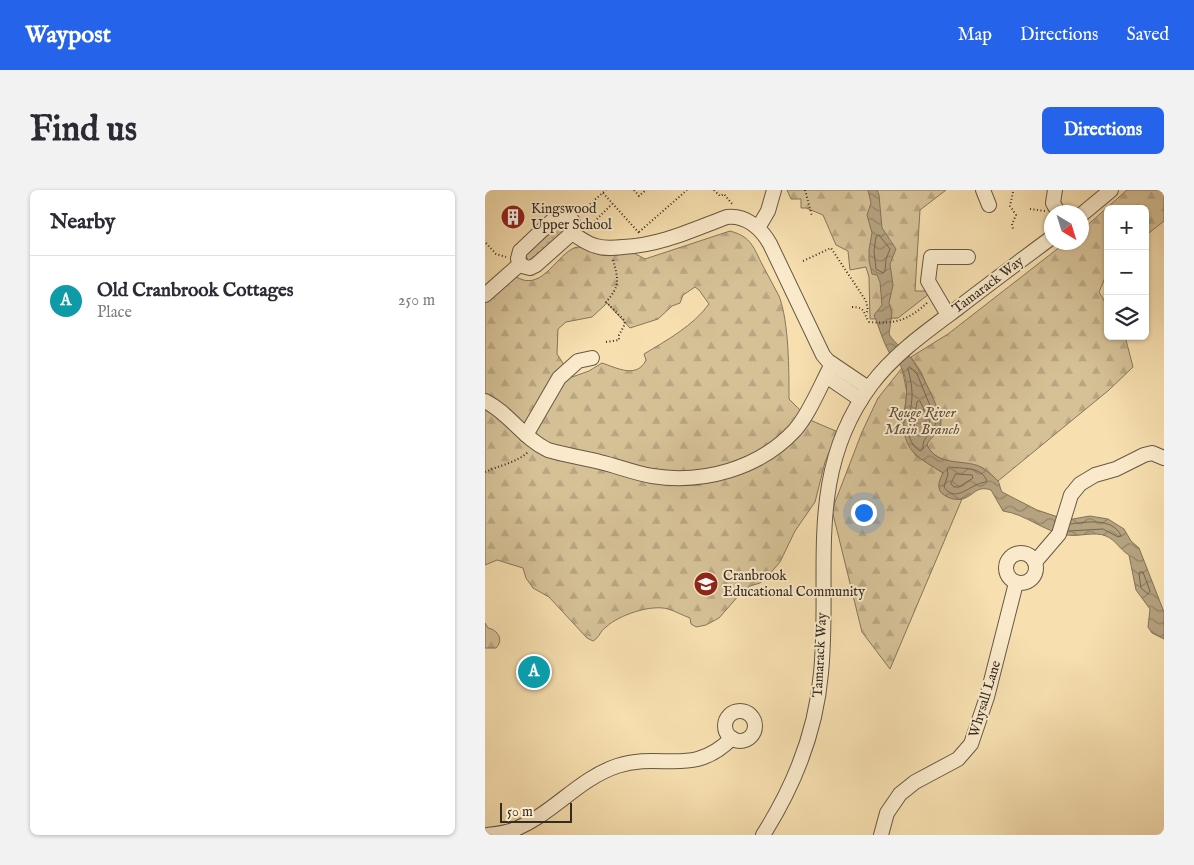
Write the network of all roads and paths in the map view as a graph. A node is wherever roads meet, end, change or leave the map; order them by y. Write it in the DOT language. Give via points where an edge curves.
graph roads {
  1 [pos="606,190"];
  2 [pos="634,190"];
  3 [pos="646,190"];
  4 [pos="687,190"];
  5 [pos="714,190"];
  6 [pos="774,190"];
  7 [pos="805,190"];
  8 [pos="983,190"];
  9 [pos="1055,190"];
  10 [pos="1111,190"];
  11 [pos="1013,192"];
  12 [pos="603,193"];
  13 [pos="612,204"];
  14 [pos="989,205"];
  15 [pos="1053,205"];
  16 [pos="734,206"];
  17 [pos="1089,208"];
  18 [pos="1030,210"];
  19 [pos="582,211"];
  20 [pos="1044,211"];
  21 [pos="811,216"];
  22 [pos="758,228"];
  23 [pos="587,229"];
  24 [pos="1013,229"];
  25 [pos="639,232"];
  26 [pos="573,233"];
  27 [pos="643,236"];
  28 [pos="486,243"];
  29 [pos="1044,243"];
  30 [pos="612,256"];
  31 [pos="968,257"];
  32 [pos="514,260"];
  33 [pos="803,261"];
  34 [pos="485,295"];
  35 [pos="932,299"];
  36 [pos="852,308"];
  37 [pos="866,314"];
  38 [pos="948,314"];
  39 [pos="606,342"];
  40 [pos="592,358"];
  41 [pos="829,370"];
  42 [pos="864,394"];
  43 [pos="485,401"];
  44 [pos="530,439"];
  45 [pos="1164,458"];
  46 [pos="485,472"];
  47 [pos="1035,562"];
  48 [pos="1016,582"];
  49 [pos="732,738"];
  50 [pos="765,833"];
  51 [pos="487,835"];
  52 [pos="881,835"];
  1 -- 12 [label="path"];
  2 -- 3 [label="path" via="639,196"];
  4 -- 25 [label="path"];
  5 -- 16 [label="path" via="720,196 724,194"];
  6 -- 22 [label="street" via="768,212"];
  7 -- 21 [label="path"];
  8 -- 14 [label="street"];
  9 -- 15 [label="street"];
  10 -- 17 [label="street"];
  11 -- 24 [label="path" via="1011,206 1016,214"];
  12 -- 13 [label="path"];
  12 -- 19 [label="path"];
  13 -- 23 [label="path"];
  13 -- 25 [label="path"];
  18 -- 20 [label="path"];
  22 -- 26 [label="street" via="741,218 727,217 663,242 608,248 590,244"];
  22 -- 41 [label="street" via="770,244"];
  25 -- 27 [label="path"];
  26 -- 32 [label="street" via="533,267 527,268"];
  26 -- 32 [label="street" via="572,219 558,216 519,251 518,259"];
  28 -- 32 [label="path" via="496,254"];
  29 -- 38 [label="street, Tamarack Way"];
  30 -- 39 [label="path" via="617,285 606,302 625,324 619,340"];
  31 -- 38 [label="street" via="931,257 928,281"];
  32 -- 34 [label="street"];
  33 -- 37 [label="path" via="831,248 866,301"];
  35 -- 37 [label="path" via="907,319 899,321 870,322"];
  36 -- 37 [label="path" via="862,309"];
  38 -- 42 [label="street, Tamarack Way" via="885,367"];
  40 -- 44 [label="street" via="578,361 559,378"];
  41 -- 42 [label="street"];
  41 -- 44 [label="street" via="792,433 761,456 724,472 681,477 652,476 559,453"];
  42 -- 50 [label="street, Tamarack Way" via="839,446 825,501 822,672 816,710 796,773"];
  43 -- 44 [label="street" via="500,410"];
  44 -- 46 [label="path" via="525,454"];
  45 -- 47 [label="street" via="1152,453 1144,455 1088,478 1071,494 1059,534"];
  47 -- 48 [label="street" via="1033,577 1026,582"];
  47 -- 48 [label="street" via="1030,555 1021,552 1008,559 1006,573"];
  48 -- 52 [label="street, Whysall Lane" via="987,698 971,744 958,759 915,782 900,794 887,813"];
  49 -- 51 [label="street" via="721,749 698,759 639,761 608,769 529,822 513,830"];
}
